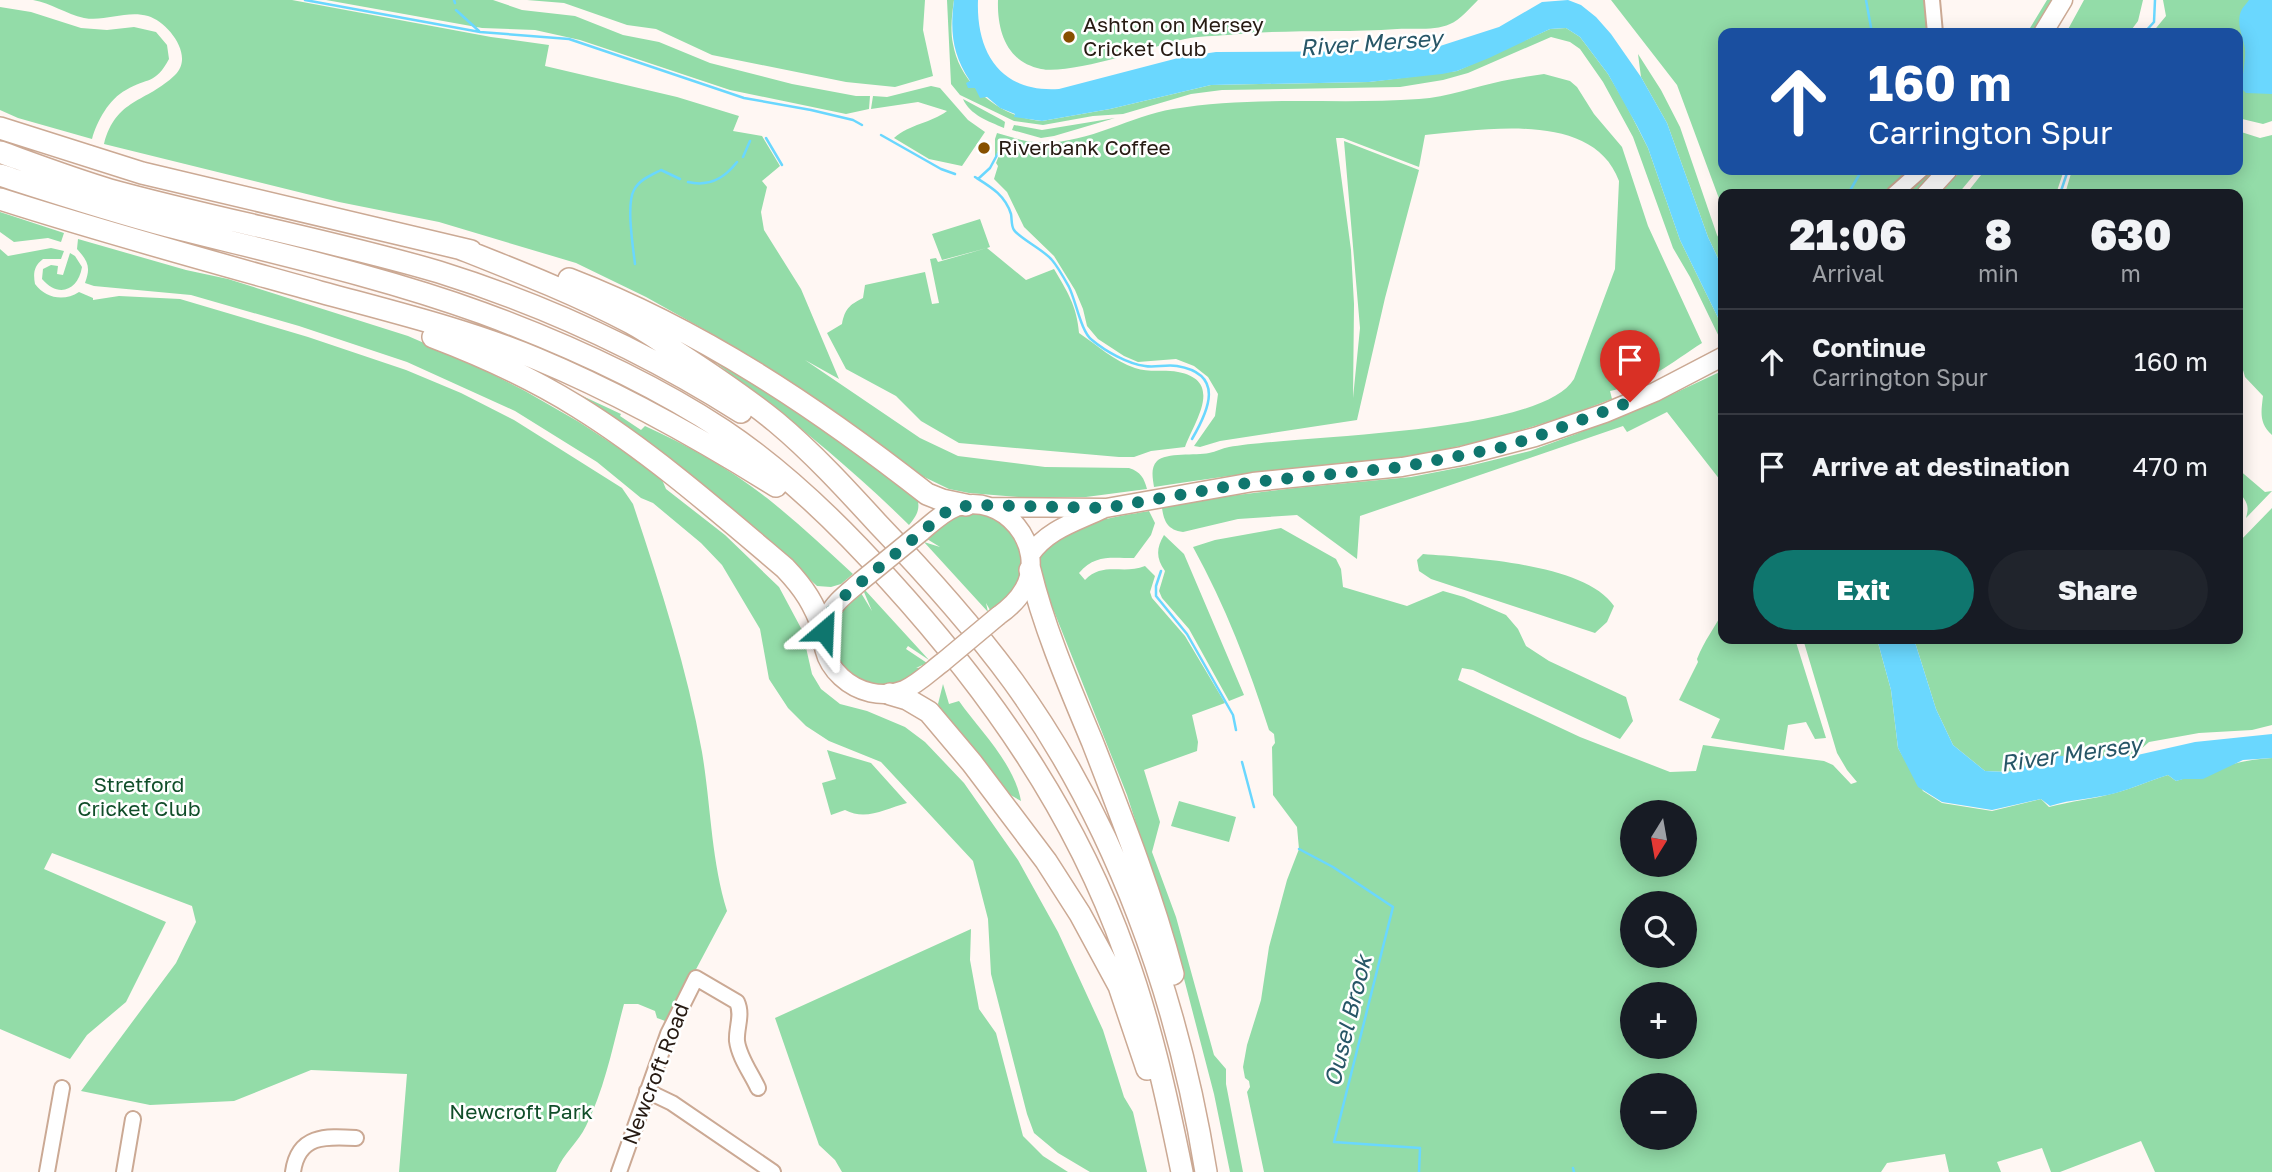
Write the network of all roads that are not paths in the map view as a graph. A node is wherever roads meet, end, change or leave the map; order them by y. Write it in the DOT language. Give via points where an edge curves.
graph roads {
  1 [pos="1933,0"];
  2 [pos="2063,0"];
  3 [pos="1935,28"];
  4 [pos="2046,28"];
  5 [pos="0,128"];
  6 [pos="0,152"];
  7 [pos="0,175"];
  8 [pos="1915,175"];
  9 [pos="1943,175"];
  10 [pos="1900,189"];
  11 [pos="1931,189"];
  12 [pos="0,199"];
  13 [pos="459,248"];
  14 [pos="216,263"];
  15 [pos="1718,359"];
  16 [pos="856,499"];
  17 [pos="965,505"];
  18 [pos="990,507"];
  19 [pos="1106,508"];
  20 [pos="841,527"];
  21 [pos="1030,562"];
  22 [pos="824,631"];
  23 [pos="890,694"];
  24 [pos="758,1087"];
  25 [pos="62,1088"];
  26 [pos="647,1091"];
  27 [pos="1195,1106"];
  28 [pos="133,1119"];
  29 [pos="356,1138"];
  30 [pos="624,1171"];
  31 [pos="47,1172"];
  32 [pos="124,1172"];
  33 [pos="293,1172"];
  34 [pos="773,1172"];
  35 [pos="1174,1172"];
  36 [pos="1182,1172"];
  37 [pos="1206,1172"];
  1 -- 3 [label="street"];
  2 -- 4 [label="main road"];
  5 -- 13 [label="highway" via="155,176"];
  6 -- 16 [label="highway" via="108,189 439,273 559,316 627,347 739,411"];
  7 -- 20 [label="highway" via="156,222 366,276 550,340 619,370 724,431"];
  8 -- 10 [label="street"];
  9 -- 11 [label="main road"];
  12 -- 14 [label="highway"];
  13 -- 16 [label="highway" via="633,324 777,423"];
  13 -- 17 [label="highway" via="559,276 672,324 789,393 927,494"];
  14 -- 20 [label="highway" via="407,316 536,359 707,443"];
  14 -- 22 [label="highway" via="441,340 578,407 646,453 785,568 814,604"];
  15 -- 19 [label="main road" via="1605,413 1499,448 1402,467 1241,484"];
  16 -- 27 [label="highway" via="971,628 1050,736 1108,843 1148,941"];
  17 -- 18 [label="main road"];
  17 -- 22 [label="main road, bridge" via="946,512 836,603"];
  18 -- 19 [label="main road"];
  18 -- 21 [label="main road" via="1013,520 1023,532"];
  19 -- 21 [label="main road" via="1048,536"];
  20 -- 36 [label="highway" via="975,679 1070,827 1124,950 1149,1024"];
  21 -- 23 [label="main road, bridge" via="1024,590 998,616 914,685"];
  21 -- 27 [label="highway" via="1040,604 1164,939 1194,1057"];
  22 -- 23 [label="main road" via="827,657 843,680 870,693"];
  23 -- 35 [label="highway" via="929,712 1038,850 1080,914 1119,986 1160,1110"];
  24 -- 26 [label="street, Newcroft Road" via="738,1046 739,1006 696,978"];
  25 -- 31 [label="street"];
  26 -- 30 [label="street, Newcroft Road"];
  26 -- 34 [label="street"];
  27 -- 37 [label="highway"];
  28 -- 32 [label="street"];
  29 -- 33 [label="street" via="310,1142 295,1158"];
}
